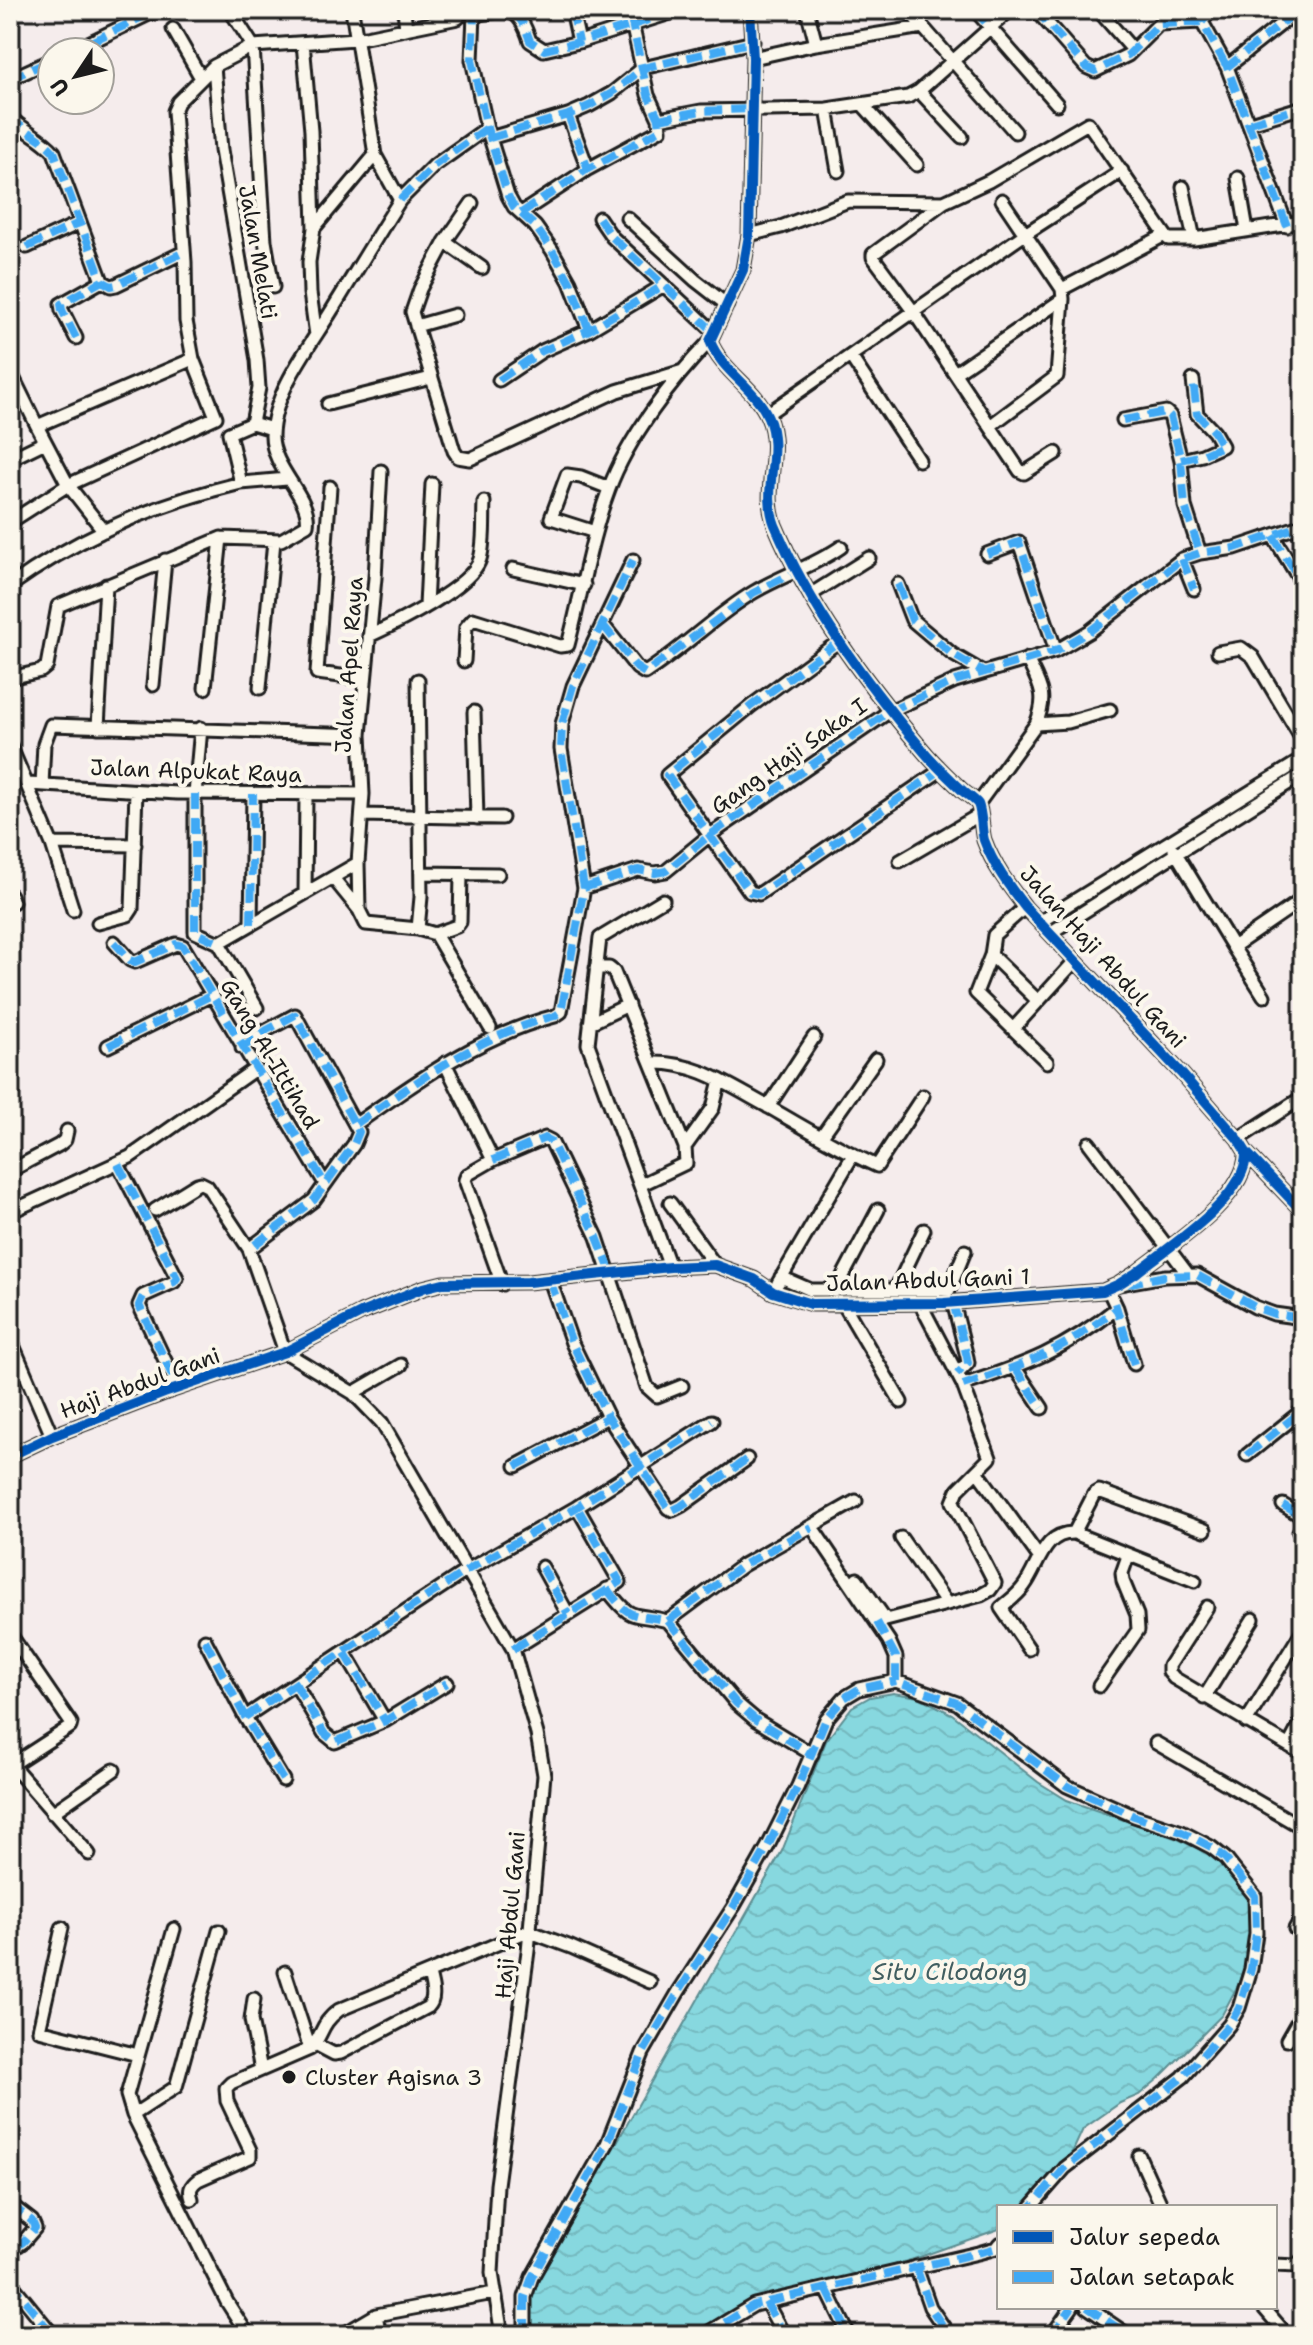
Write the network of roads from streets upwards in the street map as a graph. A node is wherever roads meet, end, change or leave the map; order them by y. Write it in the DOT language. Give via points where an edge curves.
graph roads {
  1 [pos="157,10"];
  2 [pos="230,10"];
  3 [pos="352,10"];
  4 [pos="404,10"];
  5 [pos="456,10"];
  6 [pos="572,10"];
  7 [pos="629,10"];
  8 [pos="680,10"];
  9 [pos="750,10"];
  10 [pos="807,10"];
  11 [pos="908,10"];
  12 [pos="975,10"];
  13 [pos="1010,10"];
  14 [pos="1036,10"];
  15 [pos="1098,10"];
  16 [pos="1211,10"];
  17 [pos="1299,10"];
  18 [pos="1202,22"];
  19 [pos="633,25"];
  20 [pos="923,27"];
  21 [pos="990,28"];
  22 [pos="173,29"];
  23 [pos="406,29"];
  24 [pos="103,36"];
  25 [pos="356,39"];
  26 [pos="579,42"];
  27 [pos="753,42"];
  28 [pos="303,43"];
  29 [pos="816,44"];
  30 [pos="253,46"];
  31 [pos="1133,50"];
  32 [pos="753,58"];
  33 [pos="954,61"];
  34 [pos="214,66"];
  35 [pos="36,67"];
  36 [pos="1227,67"];
  37 [pos="643,68"];
  38 [pos="201,78"];
  39 [pos="10,79"];
  40 [pos="919,91"];
  41 [pos="1057,104"];
  42 [pos="863,105"];
  43 [pos="1303,107"];
  44 [pos="752,109"];
  45 [pos="827,109"];
  46 [pos="568,115"];
  47 [pos="10,117"];
  48 [pos="659,119"];
  49 [pos="1250,123"];
  50 [pos="1015,132"];
  51 [pos="489,133"];
  52 [pos="962,137"];
  53 [pos="375,155"];
  54 [pos="917,165"];
  55 [pos="588,169"];
  56 [pos="838,171"];
  57 [pos="1122,171"];
  58 [pos="1238,178"];
  59 [pos="1183,187"];
  60 [pos="400,200"];
  61 [pos="1002,200"];
  62 [pos="944,202"];
  63 [pos="472,203"];
  64 [pos="521,213"];
  65 [pos="599,218"];
  66 [pos="627,218"];
  67 [pos="1303,222"];
  68 [pos="79,223"];
  69 [pos="1287,226"];
  70 [pos="314,228"];
  71 [pos="1247,230"];
  72 [pos="1025,234"];
  73 [pos="749,235"];
  74 [pos="1165,235"];
  75 [pos="1194,239"];
  76 [pos="445,242"];
  77 [pos="27,247"];
  78 [pos="184,252"];
  79 [pos="482,268"];
  80 [pos="102,281"];
  81 [pos="664,285"];
  82 [pos="273,287"];
  83 [pos="1062,294"];
  84 [pos="727,305"];
  85 [pos="913,311"];
  86 [pos="455,315"];
  87 [pos="416,326"];
  88 [pos="589,330"];
  89 [pos="316,335"];
  90 [pos="711,336"];
  91 [pos="76,338"];
  92 [pos="851,357"];
  93 [pos="193,359"];
  94 [pos="10,371"];
  95 [pos="683,371"];
  96 [pos="955,373"];
  97 [pos="431,378"];
  98 [pos="499,380"];
  99 [pos="1193,380"];
  100 [pos="16,399"];
  101 [pos="328,404"];
  102 [pos="767,414"];
  103 [pos="1123,420"];
  104 [pos="252,423"];
  105 [pos="37,426"];
  106 [pos="990,426"];
  107 [pos="272,429"];
  108 [pos="45,442"];
  109 [pos="1056,453"];
  110 [pos="10,459"];
  111 [pos="919,460"];
  112 [pos="1181,460"];
  113 [pos="381,471"];
  114 [pos="287,479"];
  115 [pos="241,483"];
  116 [pos="432,484"];
  117 [pos="68,485"];
  118 [pos="330,487"];
  119 [pos="609,488"];
  120 [pos="484,502"];
  121 [pos="10,522"];
  122 [pos="307,525"];
  123 [pos="329,525"];
  124 [pos="1303,525"];
  125 [pos="104,531"];
  126 [pos="595,532"];
  127 [pos="1273,536"];
  128 [pos="221,538"];
  129 [pos="274,541"];
  130 [pos="841,547"];
  131 [pos="1200,553"];
  132 [pos="987,554"];
  133 [pos="869,558"];
  134 [pos="1182,559"];
  135 [pos="165,560"];
  136 [pos="633,560"];
  137 [pos="513,569"];
  138 [pos="797,571"];
  139 [pos="898,584"];
  140 [pos="106,585"];
  141 [pos="584,585"];
  142 [pos="1303,585"];
  143 [pos="10,586"];
  144 [pos="1194,589"];
  145 [pos="810,595"];
  146 [pos="426,606"];
  147 [pos="603,625"];
  148 [pos="369,636"];
  149 [pos="838,642"];
  150 [pos="1056,651"];
  151 [pos="1218,652"];
  152 [pos="1027,659"];
  153 [pos="464,661"];
  154 [pos="983,672"];
  155 [pos="10,678"];
  156 [pos="364,679"];
  157 [pos="418,680"];
  158 [pos="153,685"];
  159 [pos="205,688"];
  160 [pos="260,688"];
  161 [pos="1110,710"];
  162 [pos="890,711"];
  163 [pos="474,712"];
  164 [pos="1036,724"];
  165 [pos="98,727"];
  166 [pos="201,728"];
  167 [pos="360,735"];
  168 [pos="1303,741"];
  169 [pos="10,745"];
  170 [pos="1303,759"];
  171 [pos="941,770"];
  172 [pos="1303,774"];
  173 [pos="28,784"];
  174 [pos="42,785"];
  175 [pos="136,791"];
  176 [pos="195,794"];
  177 [pos="253,794"];
  178 [pos="363,794"];
  179 [pos="306,795"];
  180 [pos="1239,806"];
  181 [pos="978,810"];
  182 [pos="362,815"];
  183 [pos="418,816"];
  184 [pos="477,818"];
  185 [pos="502,818"];
  186 [pos="710,835"];
  187 [pos="52,844"];
  188 [pos="135,845"];
  189 [pos="1173,848"];
  190 [pos="900,861"];
  191 [pos="358,863"];
  192 [pos="421,873"];
  193 [pos="498,874"];
  194 [pos="461,875"];
  195 [pos="333,878"];
  196 [pos="584,888"];
  197 [pos="305,893"];
  198 [pos="1303,899"];
  199 [pos="663,900"];
  200 [pos="1025,907"];
  201 [pos="73,910"];
  202 [pos="359,910"];
  203 [pos="1040,922"];
  204 [pos="98,923"];
  205 [pos="251,924"];
  206 [pos="418,929"];
  207 [pos="1050,933"];
  208 [pos="435,934"];
  209 [pos="114,942"];
  210 [pos="219,943"];
  211 [pos="1233,947"];
  212 [pos="991,955"];
  213 [pos="1075,961"];
  214 [pos="596,968"];
  215 [pos="212,995"];
  216 [pos="1264,996"];
  217 [pos="1038,1001"];
  218 [pos="628,1005"];
  219 [pos="257,1008"];
  220 [pos="590,1023"];
  221 [pos="490,1028"];
  222 [pos="1013,1029"];
  223 [pos="814,1037"];
  224 [pos="108,1046"];
  225 [pos="242,1048"];
  226 [pos="876,1059"];
  227 [pos="1047,1062"];
  228 [pos="445,1063"];
  229 [pos="651,1063"];
  230 [pos="255,1069"];
  231 [pos="720,1080"];
  232 [pos="923,1096"];
  233 [pos="1303,1097"];
  234 [pos="768,1107"];
  235 [pos="356,1124"];
  236 [pos="67,1131"];
  237 [pos="821,1137"];
  238 [pos="1238,1139"];
  239 [pos="1089,1143"];
  240 [pos="685,1147"];
  241 [pos="1246,1152"];
  242 [pos="853,1155"];
  243 [pos="493,1160"];
  244 [pos="118,1164"];
  245 [pos="10,1171"];
  246 [pos="324,1182"];
  247 [pos="640,1185"];
  248 [pos="670,1203"];
  249 [pos="155,1210"];
  250 [pos="878,1210"];
  251 [pos="10,1212"];
  252 [pos="1303,1212"];
  253 [pos="924,1230"];
  254 [pos="1166,1248"];
  255 [pos="249,1249"];
  256 [pos="965,1251"];
  257 [pos="715,1265"];
  258 [pos="670,1267"];
  259 [pos="1187,1273"];
  260 [pos="612,1275"];
  261 [pos="781,1277"];
  262 [pos="550,1280"];
  263 [pos="502,1284"];
  264 [pos="1114,1287"];
  265 [pos="896,1289"];
  266 [pos="835,1291"];
  267 [pos="773,1292"];
  268 [pos="953,1302"];
  269 [pos="920,1303"];
  270 [pos="844,1305"];
  271 [pos="1117,1308"];
  272 [pos="1303,1318"];
  273 [pos="10,1338"];
  274 [pos="285,1352"];
  275 [pos="1134,1364"];
  276 [pos="401,1365"];
  277 [pos="1015,1368"];
  278 [pos="957,1374"];
  279 [pos="963,1385"];
  280 [pos="682,1386"];
  281 [pos="178,1388"];
  282 [pos="353,1393"];
  283 [pos="901,1402"];
  284 [pos="1042,1408"];
  285 [pos="1303,1410"];
  286 [pos="608,1417"];
  287 [pos="712,1421"];
  288 [pos="52,1436"];
  289 [pos="1247,1455"];
  290 [pos="10,1456"];
  291 [pos="747,1459"];
  292 [pos="516,1466"];
  293 [pos="640,1467"];
  294 [pos="977,1471"];
  295 [pos="856,1501"];
  296 [pos="1283,1505"];
  297 [pos="577,1507"];
  298 [pos="1303,1517"];
  299 [pos="1303,1523"];
  300 [pos="812,1527"];
  301 [pos="1205,1530"];
  302 [pos="1074,1533"];
  303 [pos="1303,1537"];
  304 [pos="901,1538"];
  305 [pos="1128,1556"];
  306 [pos="1039,1557"];
  307 [pos="542,1567"];
  308 [pos="469,1569"];
  309 [pos="857,1579"];
  310 [pos="1195,1581"];
  311 [pos="607,1589"];
  312 [pos="947,1604"];
  313 [pos="1207,1607"];
  314 [pos="568,1614"];
  315 [pos="1253,1619"];
  316 [pos="668,1621"];
  317 [pos="1303,1630"];
  318 [pos="10,1634"];
  319 [pos="205,1640"];
  320 [pos="513,1649"];
  321 [pos="1029,1649"];
  322 [pos="345,1653"];
  323 [pos="896,1681"];
  324 [pos="447,1683"];
  325 [pos="296,1685"];
  326 [pos="1099,1686"];
  327 [pos="1204,1698"];
  328 [pos="245,1717"];
  329 [pos="1303,1719"];
  330 [pos="385,1721"];
  331 [pos="1246,1722"];
  332 [pos="1156,1743"];
  333 [pos="1289,1745"];
  334 [pos="812,1754"];
  335 [pos="1303,1754"];
  336 [pos="11,1766"];
  337 [pos="114,1770"];
  338 [pos="283,1780"];
  339 [pos="52,1813"];
  340 [pos="1303,1828"];
  341 [pos="89,1854"];
  342 [pos="1303,1915"];
  343 [pos="62,1928"];
  344 [pos="174,1929"];
  345 [pos="1295,1929"];
  346 [pos="219,1931"];
  347 [pos="528,1931"];
  348 [pos="285,1972"];
  349 [pos="429,1973"];
  350 [pos="650,1982"];
  351 [pos="254,1999"];
  352 [pos="1303,2012"];
  353 [pos="1287,2040"];
  354 [pos="312,2047"];
  355 [pos="138,2055"];
  356 [pos="261,2070"];
  357 [pos="133,2115"];
  358 [pos="1139,2156"];
  359 [pos="192,2199"];
  360 [pos="10,2204"];
  361 [pos="1033,2205"];
  362 [pos="1161,2205"];
  363 [pos="997,2247"];
  364 [pos="10,2251"];
  365 [pos="1303,2259"];
  366 [pos="1277,2265"];
  367 [pos="916,2267"];
  368 [pos="10,2282"];
  369 [pos="827,2290"];
  370 [pos="494,2293"];
  371 [pos="766,2302"];
  372 [pos="1071,2309"];
  373 [pos="1090,2309"];
  374 [pos="1265,2309"];
  375 [pos="376,2315"];
  376 [pos="53,2335"];
  377 [pos="248,2335"];
  378 [pos="342,2335"];
  379 [pos="380,2335"];
  380 [pos="502,2335"];
  381 [pos="525,2335"];
  382 [pos="704,2335"];
  383 [pos="784,2335"];
  384 [pos="849,2335"];
  385 [pos="949,2335"];
  386 [pos="1052,2335"];
  387 [pos="1128,2335"];
  388 [pos="1287,2335"];
  1 -- 24 [label="street"];
  2 -- 30 [label="street"];
  3 -- 25 [label="street"];
  4 -- 23 [label="street"];
  5 -- 23 [label="street" via="458,18"];
  6 -- 26 [label="street"];
  7 -- 19 [label="street"];
  8 -- 19 [label="street"];
  9 -- 27 [label="street"];
  10 -- 29 [label="street"];
  11 -- 20 [label="street"];
  12 -- 21 [label="street"];
  13 -- 21 [label="street"];
  14 -- 31 [label="street" via="1089,69 1102,69"];
  15 -- 31 [label="street"];
  16 -- 18 [label="street"];
  17 -- 36 [label="street"];
  18 -- 31 [label="street" via="1162,23"];
  18 -- 36 [label="street"];
  19 -- 26 [label="street"];
  19 -- 37 [label="street"];
  20 -- 29 [label="street"];
  20 -- 33 [label="street"];
  21 -- 33 [label="street"];
  21 -- 41 [label="street"];
  22 -- 38 [label="street"];
  23 -- 25 [label="street"];
  25 -- 28 [label="street"];
  25 -- 53 [label="street"];
  26 -- 51 [label="street" via="544,50 530,41 516,14 501,10 474,15 472,60"];
  27 -- 32 [label="street"];
  27 -- 37 [label="street"];
  28 -- 30 [label="street"];
  28 -- 70 [label="street"];
  29 -- 32 [label="street"];
  30 -- 34 [label="street"];
  30 -- 82 [label="street" via="265,241"];
  32 -- 44 [label="street"];
  33 -- 40 [label="street"];
  33 -- 50 [label="street"];
  34 -- 38 [label="street"];
  34 -- 104 [label="street, Jalan Melati" via="221,150 257,360 259,388"];
  35 -- 39 [label="street"];
  36 -- 49 [label="street"];
  37 -- 46 [label="street" via="604,99"];
  37 -- 48 [label="street"];
  38 -- 78 [label="street" via="174,111"];
  40 -- 42 [label="street"];
  40 -- 52 [label="street"];
  42 -- 45 [label="street"];
  42 -- 54 [label="street"];
  43 -- 49 [label="street"];
  44 -- 45 [label="street"];
  44 -- 48 [label="street"];
  44 -- 73 [label="street"];
  45 -- 56 [label="street"];
  46 -- 51 [label="street"];
  46 -- 55 [label="street"];
  47 -- 68 [label="street" via="54,152"];
  48 -- 55 [label="street" via="660,130 653,135"];
  49 -- 69 [label="street"];
  51 -- 60 [label="street" via="435,165"];
  51 -- 64 [label="street" via="508,196"];
  53 -- 60 [label="street"];
  53 -- 70 [label="street"];
  55 -- 64 [label="street"];
  57 -- 62 [label="street" via="1086,124"];
  57 -- 72 [label="street"];
  57 -- 74 [label="street"];
  58 -- 71 [label="street"];
  59 -- 75 [label="street"];
  60 -- 89 [label="street"];
  61 -- 72 [label="street"];
  62 -- 73 [label="street" via="848,201"];
  62 -- 85 [label="street" via="872,256"];
  63 -- 76 [label="street"];
  64 -- 88 [label="street" via="552,250"];
  65 -- 81 [label="street"];
  66 -- 84 [label="street"];
  67 -- 69 [label="street"];
  68 -- 77 [label="street"];
  68 -- 80 [label="street"];
  69 -- 71 [label="street"];
  70 -- 89 [label="street" via="309,262"];
  71 -- 75 [label="street"];
  72 -- 83 [label="street"];
  72 -- 85 [label="street"];
  73 -- 84 [label="street" via="743,270"];
  74 -- 75 [label="street"];
  74 -- 83 [label="street"];
  76 -- 79 [label="street"];
  76 -- 87 [label="street" via="412,312"];
  78 -- 80 [label="street" via="116,285"];
  78 -- 93 [label="street"];
  80 -- 91 [label="street" via="61,304"];
  81 -- 88 [label="street"];
  81 -- 90 [label="street"];
  83 -- 96 [label="street"];
  83 -- 106 [label="street" via="1057,376"];
  84 -- 90 [label="street"];
  85 -- 92 [label="street"];
  85 -- 96 [label="street"];
  86 -- 87 [label="street"];
  87 -- 97 [label="street"];
  88 -- 98 [label="street" via="542,351"];
  89 -- 107 [label="street" via="295,366"];
  90 -- 95 [label="street"];
  90 -- 102 [label="street" via="715,354"];
  92 -- 102 [label="street"];
  92 -- 111 [label="street"];
  93 -- 105 [label="street"];
  93 -- 117 [label="street" via="216,417"];
  94 -- 100 [label="street"];
  95 -- 97 [label="street" via="617,391 467,460 455,455"];
  95 -- 119 [label="street" via="620,463"];
  96 -- 106 [label="street"];
  97 -- 101 [label="street"];
  99 -- 112 [label="street" via="1197,414 1222,446"];
  100 -- 105 [label="street"];
  102 -- 138 [label="street" via="774,432 770,504"];
  103 -- 112 [label="street" via="1166,412"];
  104 -- 107 [label="street"];
  104 -- 115 [label="street" via="229,433"];
  105 -- 108 [label="street"];
  106 -- 109 [label="street" via="1022,472"];
  107 -- 114 [label="street" via="272,444"];
  108 -- 110 [label="street"];
  108 -- 117 [label="street"];
  112 -- 131 [label="street" via="1185,506"];
  113 -- 148 [label="street, Jalan Apel Raya"];
  114 -- 115 [label="street"];
  114 -- 122 [label="street" via="307,512"];
  115 -- 125 [label="street" via="177,500"];
  116 -- 146 [label="street"];
  117 -- 121 [label="street"];
  117 -- 125 [label="street"];
  118 -- 123 [label="street"];
  119 -- 126 [label="street"];
  119 -- 126 [label="street" via="566,476 551,518"];
  120 -- 146 [label="street" via="480,560 459,584"];
  122 -- 123 [label="street"];
  122 -- 129 [label="street"];
  123 -- 156 [label="street" via="317,673"];
  124 -- 127 [label="street, Gang Haji Saka I"];
  125 -- 143 [label="street"];
  126 -- 141 [label="street"];
  127 -- 131 [label="street, Gang Haji Saka I"];
  127 -- 142 [label="street"];
  128 -- 129 [label="street"];
  128 -- 135 [label="street"];
  128 -- 159 [label="street"];
  129 -- 160 [label="street"];
  130 -- 138 [label="street"];
  131 -- 134 [label="street, Gang Haji Saka I"];
  132 -- 150 [label="street" via="1019,542"];
  133 -- 145 [label="street"];
  134 -- 144 [label="street"];
  134 -- 150 [label="street, Gang Haji Saka I"];
  135 -- 140 [label="street"];
  135 -- 158 [label="street"];
  136 -- 147 [label="street"];
  137 -- 141 [label="street"];
  138 -- 145 [label="street"];
  138 -- 147 [label="street" via="753,593 645,673"];
  139 -- 154 [label="street" via="912,620"];
  140 -- 155 [label="street" via="58,606 45,668"];
  140 -- 165 [label="street"];
  141 -- 153 [label="street" via="568,645 473,619 466,627"];
  145 -- 149 [label="street"];
  146 -- 148 [label="street"];
  147 -- 196 [label="street" via="573,686 562,724 561,749"];
  148 -- 156 [label="street, Jalan Apel Raya"];
  149 -- 162 [label="street"];
  149 -- 186 [label="street" via="667,775"];
  150 -- 152 [label="street, Gang Haji Saka I"];
  151 -- 168 [label="street" via="1241,648 1253,657"];
  152 -- 154 [label="street, Gang Haji Saka I"];
  152 -- 164 [label="street" via="1043,694"];
  154 -- 162 [label="street, Gang Haji Saka I"];
  156 -- 167 [label="street, Jalan Apel Raya"];
  157 -- 183 [label="street"];
  161 -- 164 [label="street"];
  162 -- 171 [label="street"];
  162 -- 186 [label="street, Gang Haji Saka I"];
  163 -- 184 [label="street"];
  164 -- 181 [label="street"];
  165 -- 166 [label="street"];
  165 -- 174 [label="street" via="51,725 44,744"];
  166 -- 167 [label="street"];
  166 -- 176 [label="street"];
  167 -- 178 [label="street, Jalan Apel Raya"];
  169 -- 173 [label="street"];
  170 -- 180 [label="street"];
  171 -- 181 [label="street"];
  171 -- 186 [label="street" via="759,894 750,892"];
  172 -- 180 [label="street"];
  173 -- 174 [label="street, Jalan Alpukat Raya"];
  173 -- 187 [label="street"];
  174 -- 175 [label="street, Jalan Alpukat Raya"];
  175 -- 176 [label="street, Jalan Alpukat Raya"];
  175 -- 188 [label="street"];
  176 -- 177 [label="street, Jalan Alpukat Raya"];
  176 -- 210 [label="street" via="195,932"];
  177 -- 179 [label="street, Jalan Alpukat Raya"];
  177 -- 205 [label="street"];
  178 -- 179 [label="street, Jalan Alpukat Raya"];
  178 -- 182 [label="street, Jalan Apel Raya"];
  179 -- 197 [label="street"];
  180 -- 189 [label="street"];
  181 -- 190 [label="street"];
  181 -- 200 [label="street, Jalan Haji Abdul Gani" via="992,859"];
  182 -- 183 [label="street"];
  182 -- 191 [label="street, Jalan Apel Raya"];
  183 -- 184 [label="street"];
  183 -- 192 [label="street"];
  184 -- 185 [label="street"];
  186 -- 196 [label="street, Gang Haji Saka I" via="661,874 638,870"];
  187 -- 188 [label="street"];
  187 -- 201 [label="street"];
  188 -- 204 [label="street" via="132,909 128,915"];
  189 -- 203 [label="street"];
  189 -- 207 [label="street"];
  189 -- 211 [label="street"];
  191 -- 195 [label="street"];
  191 -- 202 [label="street, Jalan Apel Raya"];
  192 -- 194 [label="street"];
  192 -- 206 [label="street"];
  193 -- 194 [label="street"];
  194 -- 208 [label="street" via="460,922"];
  195 -- 197 [label="street"];
  195 -- 202 [label="street"];
  196 -- 228 [label="street" via="559,1014"];
  197 -- 205 [label="street"];
  198 -- 211 [label="street"];
  199 -- 214 [label="street" via="600,938"];
  200 -- 203 [label="street, Jalan Haji Abdul Gani"];
  200 -- 212 [label="street" via="994,935"];
  202 -- 206 [label="street" via="366,924"];
  203 -- 207 [label="street, Jalan Haji Abdul Gani"];
  205 -- 210 [label="street"];
  206 -- 208 [label="street"];
  207 -- 213 [label="street, Jalan Haji Abdul Gani"];
  208 -- 221 [label="street"];
  209 -- 215 [label="street, Gang Al-Ittihad" via="135,962 176,944 183,946"];
  210 -- 219 [label="street"];
  211 -- 216 [label="street"];
  212 -- 217 [label="street"];
  212 -- 222 [label="street" via="977,996"];
  213 -- 217 [label="street"];
  213 -- 238 [label="street, Jalan Haji Abdul Gani"];
  214 -- 218 [label="street" via="614,972"];
  214 -- 220 [label="street"];
  215 -- 224 [label="street"];
  215 -- 225 [label="street, Gang Al-Ittihad"];
  217 -- 222 [label="street"];
  218 -- 220 [label="street"];
  218 -- 229 [label="street"];
  220 -- 247 [label="street" via="589,1049"];
  222 -- 227 [label="street"];
  223 -- 234 [label="street"];
  225 -- 230 [label="street, Gang Al-Ittihad"];
  225 -- 235 [label="street" via="295,1015"];
  226 -- 237 [label="street"];
  228 -- 235 [label="street"];
  228 -- 243 [label="street"];
  229 -- 231 [label="street" via="697,1069"];
  229 -- 240 [label="street"];
  230 -- 244 [label="street"];
  230 -- 246 [label="street, Gang Al-Ittihad"];
  231 -- 234 [label="street"];
  231 -- 240 [label="street" via="713,1108"];
  232 -- 242 [label="street" via="879,1166"];
  233 -- 238 [label="street"];
  234 -- 237 [label="street"];
  235 -- 246 [label="street" via="359,1136"];
  236 -- 245 [label="street" via="59,1145"];
  237 -- 242 [label="street"];
  238 -- 241 [label="street, Jalan Haji Abdul Gani"];
  239 -- 254 [label="street"];
  240 -- 247 [label="street" via="686,1163"];
  241 -- 252 [label="street, Jalan Haji Abdul Gani"];
  241 -- 254 [label="street" via="1230,1194"];
  242 -- 261 [label="street"];
  243 -- 260 [label="street" via="534,1141 551,1141"];
  243 -- 263 [label="street" via="465,1180"];
  244 -- 251 [label="street"];
  244 -- 281 [label="street" via="177,1278 143,1296 139,1305"];
  246 -- 255 [label="street" via="314,1200"];
  247 -- 258 [label="street"];
  248 -- 257 [label="street"];
  249 -- 255 [label="street" via="201,1183"];
  250 -- 266 [label="street"];
  253 -- 265 [label="street"];
  254 -- 259 [label="street"];
  254 -- 264 [label="street"];
  255 -- 274 [label="street"];
  256 -- 265 [label="street" via="949,1290"];
  257 -- 258 [label="street, Jalan Abdul Gani 1"];
  257 -- 267 [label="street, Jalan Abdul Gani 1"];
  258 -- 260 [label="street, Jalan Abdul Gani 1"];
  259 -- 264 [label="street, Jalan Abdul Gani 1"];
  259 -- 272 [label="street" via="1255,1307"];
  260 -- 262 [label="street, Jalan Abdul Gani 1"];
  260 -- 280 [label="street" via="642,1376 652,1393 663,1395"];
  261 -- 266 [label="street" via="811,1290"];
  261 -- 267 [label="street"];
  262 -- 263 [label="street, Jalan Abdul Gani 1"];
  262 -- 286 [label="street" via="572,1343"];
  263 -- 274 [label="street, Jalan Abdul Gani 1" via="423,1288"];
  264 -- 268 [label="street, Jalan Abdul Gani 1"];
  264 -- 271 [label="street"];
  265 -- 266 [label="street"];
  267 -- 270 [label="street, Jalan Abdul Gani 1" via="811,1304"];
  268 -- 269 [label="street, Jalan Abdul Gani 1"];
  268 -- 278 [label="street" via="968,1363"];
  269 -- 270 [label="street, Jalan Abdul Gani 1"];
  269 -- 278 [label="street"];
  270 -- 283 [label="street"];
  271 -- 275 [label="street"];
  271 -- 277 [label="street" via="1076,1339"];
  273 -- 288 [label="street"];
  274 -- 281 [label="street, Haji Abdul Gani"];
  274 -- 282 [label="street, Haji Abdul Gani"];
  276 -- 282 [label="street"];
  277 -- 279 [label="street"];
  277 -- 284 [label="street"];
  278 -- 279 [label="street"];
  279 -- 294 [label="street" via="990,1458"];
  281 -- 288 [label="street, Haji Abdul Gani"];
  282 -- 308 [label="street, Haji Abdul Gani" via="382,1423"];
  285 -- 289 [label="street"];
  286 -- 292 [label="street"];
  286 -- 293 [label="street"];
  287 -- 293 [label="street"];
  288 -- 290 [label="street, Haji Abdul Gani"];
  291 -- 293 [label="street" via="673,1510"];
  293 -- 297 [label="street"];
  294 -- 306 [label="street"];
  294 -- 312 [label="street" via="953,1502 995,1583 981,1595"];
  295 -- 300 [label="street"];
  296 -- 298 [label="street"];
  297 -- 308 [label="street"];
  297 -- 311 [label="street" via="619,1577 619,1583"];
  299 -- 303 [label="street"];
  300 -- 316 [label="street" via="743,1565"];
  300 -- 323 [label="street" via="889,1641 896,1657"];
  301 -- 302 [label="street" via="1099,1491"];
  302 -- 305 [label="street"];
  302 -- 306 [label="street" via="1063,1532"];
  304 -- 312 [label="street"];
  305 -- 310 [label="street"];
  305 -- 326 [label="street" via="1123,1581 1138,1630"];
  306 -- 321 [label="street" via="1025,1585 1001,1608"];
  307 -- 314 [label="street"];
  308 -- 320 [label="street, Haji Abdul Gani"];
  308 -- 322 [label="street"];
  309 -- 312 [label="street" via="886,1620"];
  311 -- 314 [label="street"];
  311 -- 316 [label="street" via="627,1613"];
  313 -- 327 [label="street" via="1169,1666 1174,1678"];
  314 -- 320 [label="street"];
  315 -- 327 [label="street"];
  316 -- 334 [label="street" via="736,1703"];
  317 -- 331 [label="street"];
  318 -- 336 [label="street" via="71,1723"];
  319 -- 328 [label="street"];
  320 -- 347 [label="street, Haji Abdul Gani" via="544,1775"];
  322 -- 325 [label="street"];
  322 -- 330 [label="street"];
  323 -- 334 [label="street" via="844,1698 826,1719"];
  323 -- 361 [label="street" via="957,1703 1067,1786 1211,1847 1255,1896 1251,1969 1229,2025 1183,2077 1065,2168"];
  324 -- 330 [label="street"];
  325 -- 328 [label="street"];
  325 -- 330 [label="street" via="335,1742"];
  327 -- 331 [label="street"];
  328 -- 338 [label="street"];
  329 -- 333 [label="street"];
  331 -- 333 [label="street"];
  332 -- 340 [label="street"];
  333 -- 335 [label="street"];
  334 -- 381 [label="street" via="768,1846 643,2053 607,2144 532,2277 525,2297"];
  336 -- 339 [label="street"];
  337 -- 339 [label="street"];
  339 -- 341 [label="street"];
  342 -- 345 [label="street"];
  343 -- 355 [label="street" via="39,2030"];
  344 -- 355 [label="street"];
  346 -- 357 [label="street" via="176,2087"];
  347 -- 349 [label="street"];
  347 -- 350 [label="street"];
  347 -- 370 [label="street, Haji Abdul Gani" via="497,2185"];
  348 -- 354 [label="street"];
  349 -- 354 [label="street" via="339,2010"];
  349 -- 354 [label="street" via="433,1994 428,2007 341,2053"];
  351 -- 356 [label="street" via="251,2020"];
  352 -- 353 [label="street"];
  354 -- 356 [label="street"];
  355 -- 357 [label="street" via="127,2095"];
  356 -- 359 [label="street" via="231,2083 225,2094 250,2157 198,2180 190,2191"];
  357 -- 377 [label="street"];
  358 -- 362 [label="street"];
  360 -- 364 [label="street" via="35,2228"];
  363 -- 367 [label="street"];
  365 -- 366 [label="street" via="1296,2266"];
  367 -- 369 [label="street"];
  367 -- 385 [label="street" via="930,2307"];
  368 -- 376 [label="street"];
  369 -- 371 [label="street"];
  369 -- 384 [label="street"];
  370 -- 375 [label="street"];
  370 -- 380 [label="street, Haji Abdul Gani"];
  371 -- 382 [label="street"];
  371 -- 383 [label="street"];
  372 -- 386 [label="street"];
  373 -- 387 [label="street"];
  374 -- 388 [label="street"];
  375 -- 378 [label="street"];
  375 -- 379 [label="street"];
}
